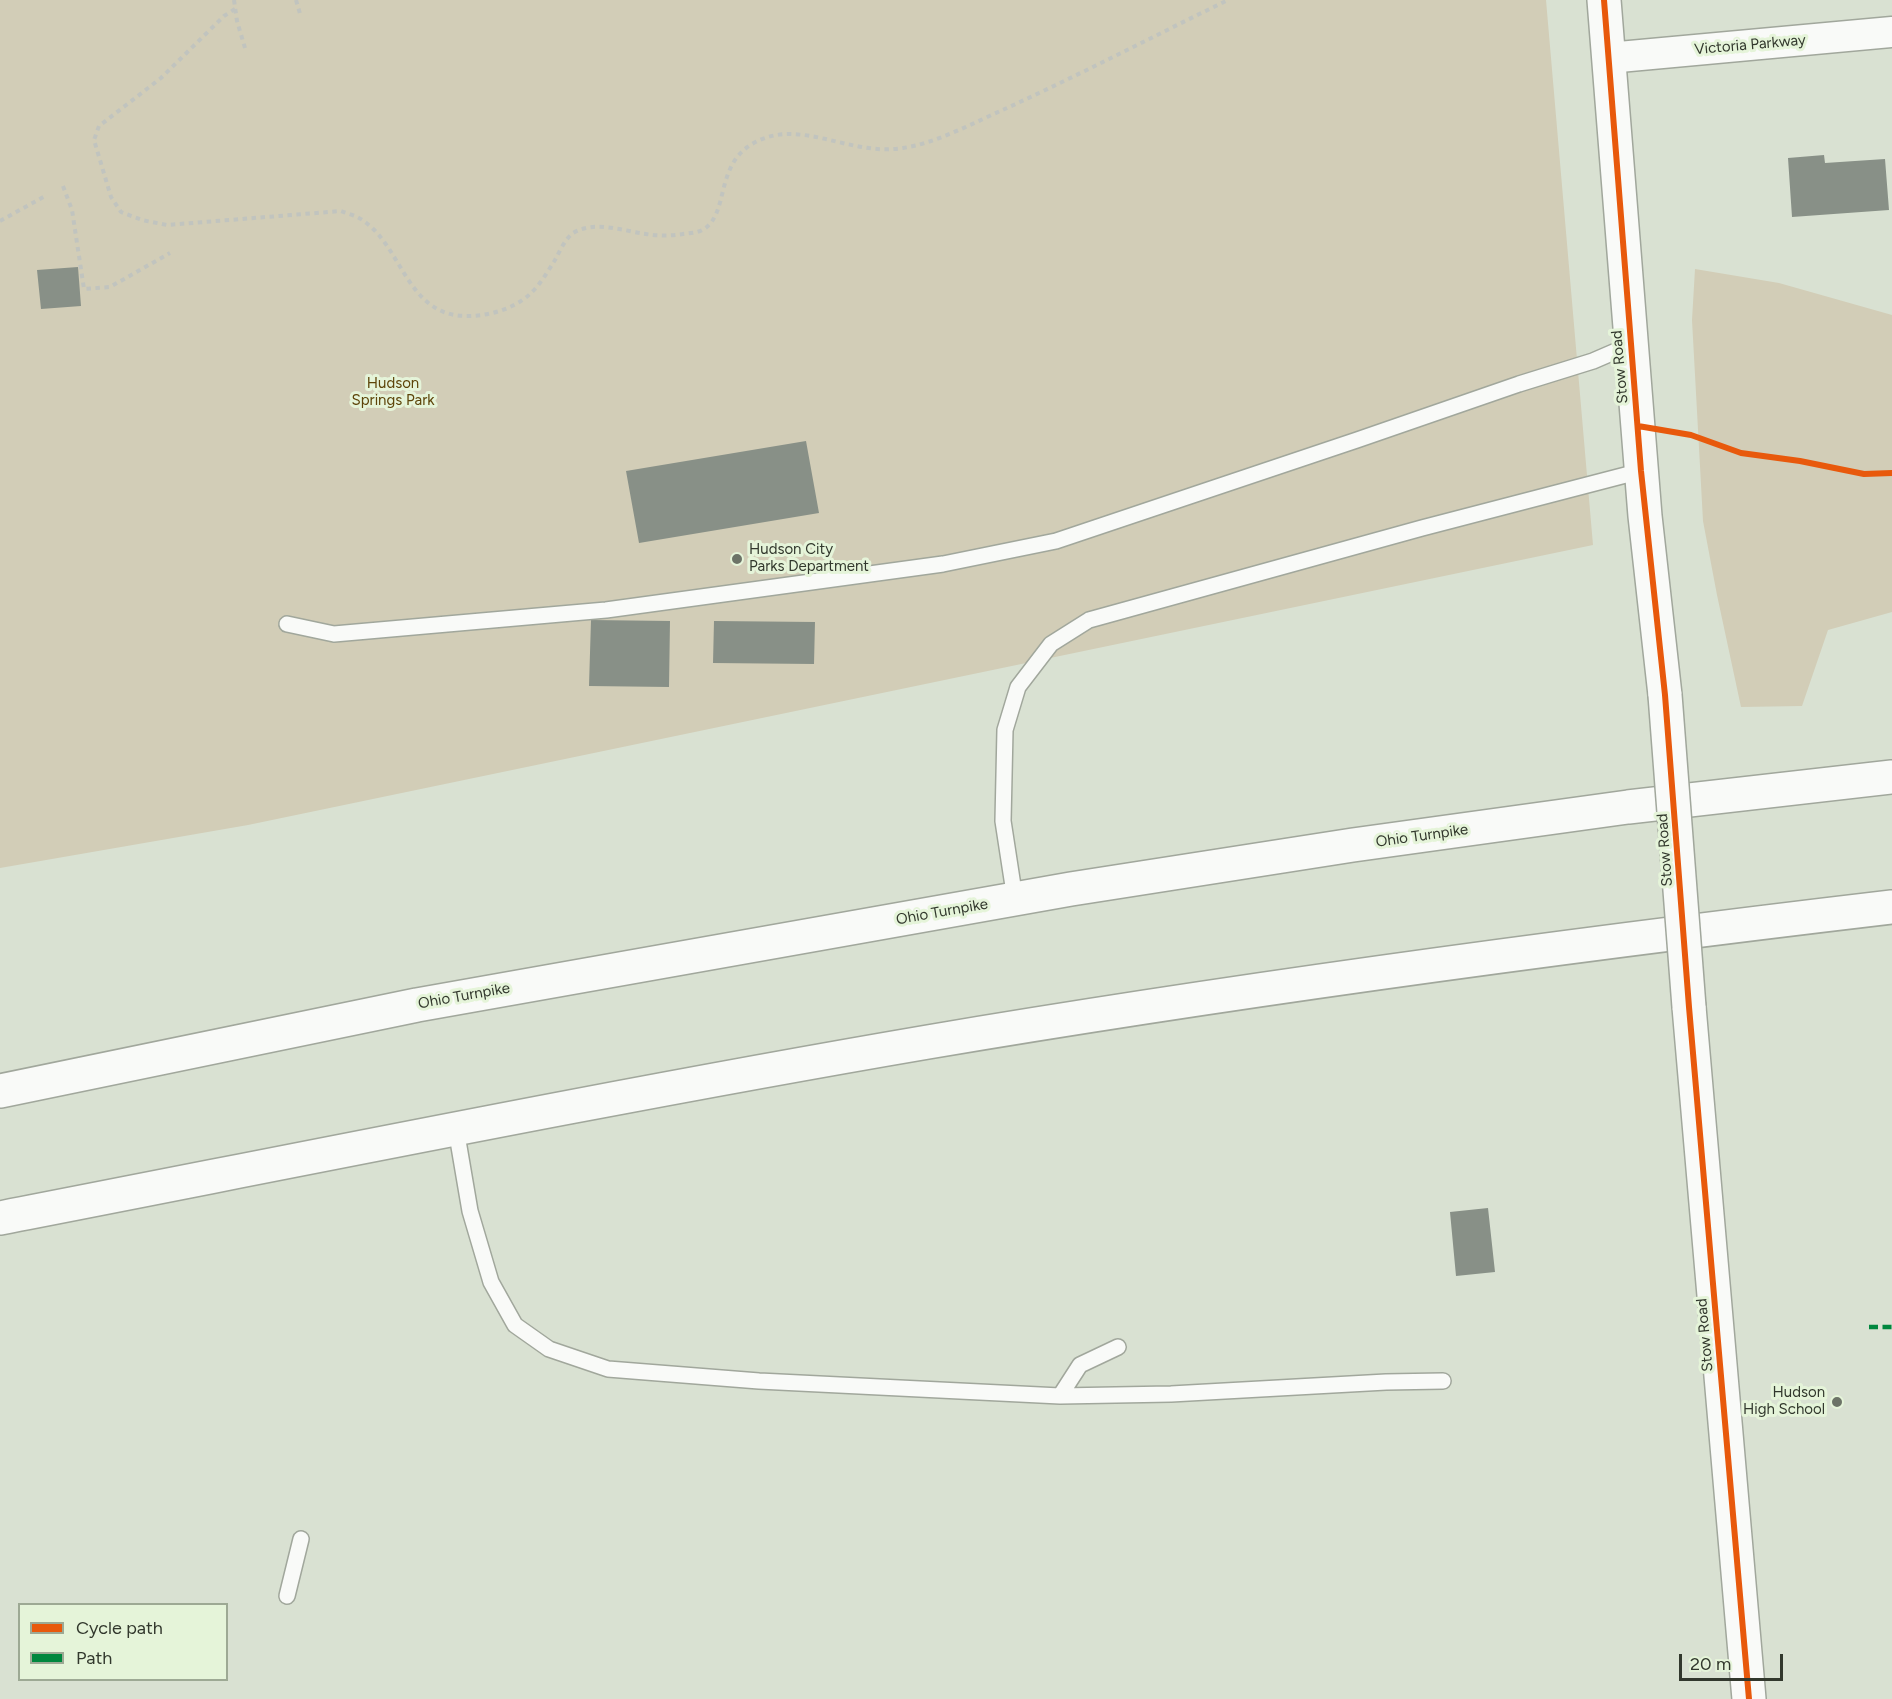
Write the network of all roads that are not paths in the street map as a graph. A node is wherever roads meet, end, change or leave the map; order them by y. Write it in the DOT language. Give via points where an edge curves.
graph roads {
  1 [pos="1604,0"];
  2 [pos="1892,32"];
  3 [pos="1608,58"];
  4 [pos="1630,345"];
  5 [pos="1641,471"];
  6 [pos="287,624"];
  7 [pos="1892,777"];
  8 [pos="1015,899"];
  9 [pos="1892,907"];
  10 [pos="0,1091"];
  11 [pos="456,1129"];
  12 [pos="0,1218"];
  13 [pos="1118,1347"];
  14 [pos="1443,1381"];
  15 [pos="1060,1396"];
  16 [pos="301,1539"];
  17 [pos="287,1596"];
  18 [pos="1749,1699"];
  1 -- 3 [label="main road, Stow Road"];
  2 -- 3 [label="street, Victoria Parkway"];
  3 -- 4 [label="main road, Stow Road"];
  4 -- 5 [label="main road, Stow Road"];
  4 -- 6 [label="lane" via="1593,361 1056,541 943,564 606,610 334,633"];
  5 -- 8 [label="lane" via="1089,620 1051,644 1018,687 1005,730 1003,821"];
  5 -- 18 [label="main road, Stow Road, bridge" via="1665,695"];
  7 -- 8 [label="main road, Ohio Turnpike" via="1628,807 1353,845"];
  8 -- 10 [label="main road, Ohio Turnpike" via="417,1005"];
  9 -- 11 [label="main road" via="1295,984 930,1042"];
  11 -- 12 [label="main road"];
  11 -- 15 [label="lane" via="470,1210 491,1282 515,1325 549,1349 608,1369"];
  13 -- 15 [label="lane" via="1080,1365"];
  14 -- 15 [label="lane"];
  16 -- 17 [label="lane"];
}
